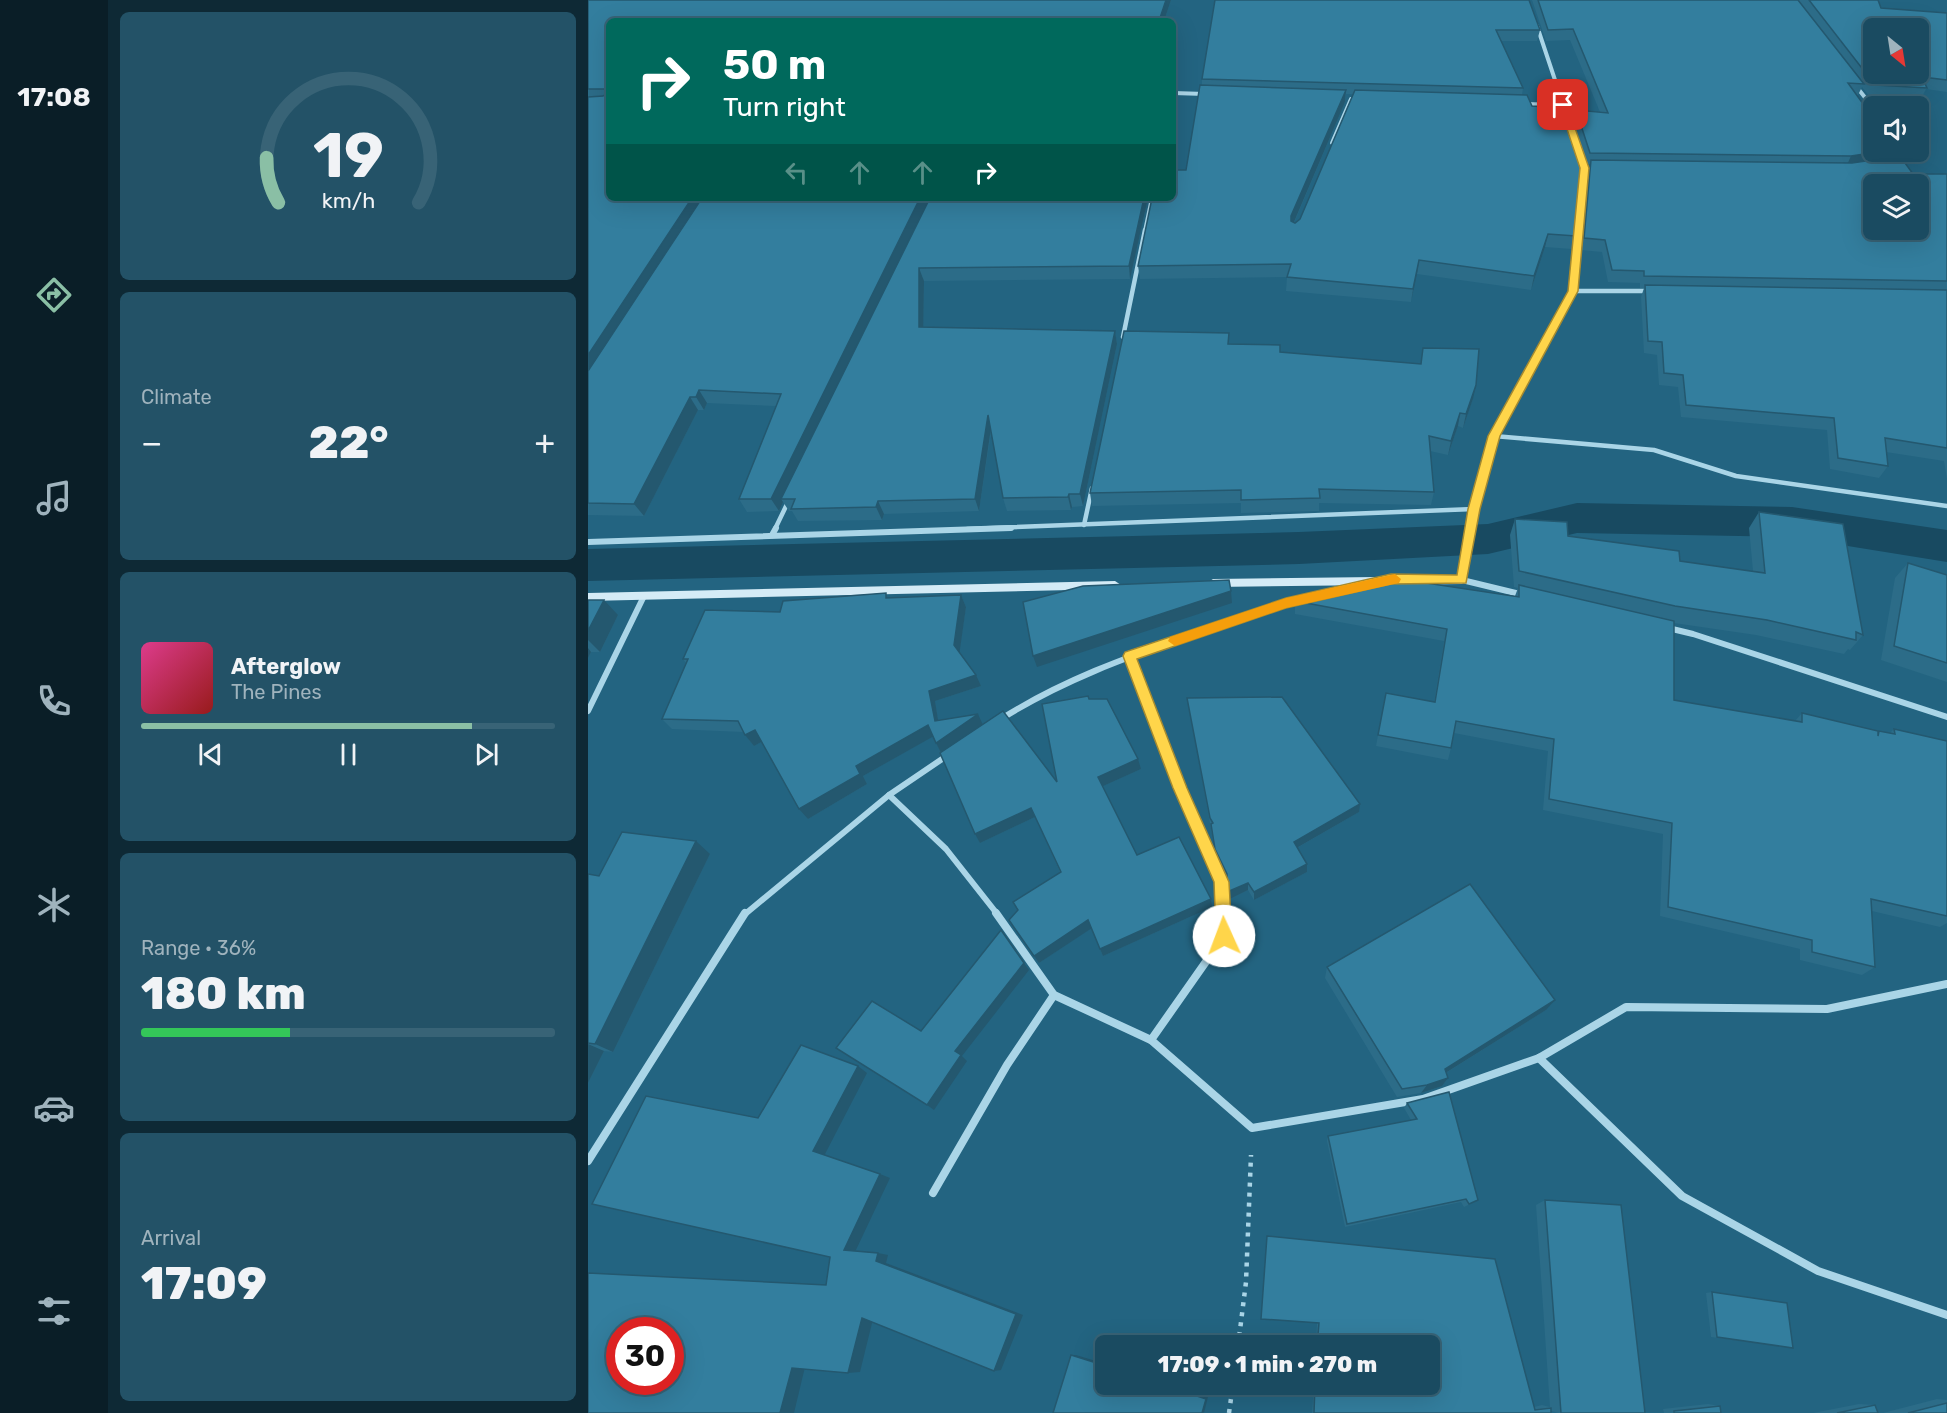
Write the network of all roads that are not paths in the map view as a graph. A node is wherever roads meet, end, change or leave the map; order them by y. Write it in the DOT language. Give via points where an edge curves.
graph roads {
  1 [pos="1535,21"];
  2 [pos="1853,82"];
  3 [pos="1176,94"];
  4 [pos="1209,94"];
  5 [pos="1864,96"];
  6 [pos="1339,99"];
  7 [pos="1351,99"];
  8 [pos="1362,100"];
  9 [pos="1516,104"];
  10 [pos="1563,105"];
  11 [pos="1567,116"];
  12 [pos="1577,147"];
  13 [pos="1329,150"];
  14 [pos="1898,162"];
  15 [pos="1888,165"];
  16 [pos="1151,201"];
  17 [pos="1573,291"];
  18 [pos="1660,291"];
  19 [pos="1123,338"];
  20 [pos="1494,436"];
  21 [pos="1094,478"];
  22 [pos="793,493"];
  23 [pos="1947,506"];
  24 [pos="1474,509"];
  25 [pos="1084,525"];
  26 [pos="772,535"];
  27 [pos="588,542"];
  28 [pos="1391,579"];
  29 [pos="1462,580"];
  30 [pos="1201,583"];
  31 [pos="1130,585"];
  32 [pos="1344,590"];
  33 [pos="1321,595"];
  34 [pos="644,596"];
  35 [pos="1531,596"];
  36 [pos="588,597"];
  37 [pos="1659,626"];
  38 [pos="1129,656"];
  39 [pos="588,711"];
  40 [pos="1947,717"];
  41 [pos="996,723"];
  42 [pos="957,749"];
  43 [pos="889,795"];
  44 [pos="1947,984"];
  45 [pos="1054,995"];
  46 [pos="1151,1041"];
  47 [pos="1539,1058"];
  48 [pos="588,1161"];
  49 [pos="933,1193"];
  50 [pos="1947,1315"];
  1 -- 10 [label="street"];
  2 -- 5 [label="street"];
  3 -- 4 [label="street"];
  6 -- 7 [label="street"];
  7 -- 8 [label="street"];
  7 -- 13 [label="street"];
  9 -- 10 [label="street"];
  10 -- 11 [label="street"];
  12 -- 17 [label="street" via="1584,168"];
  14 -- 15 [label="street"];
  16 -- 19 [label="street"];
  17 -- 18 [label="street"];
  17 -- 20 [label="street"];
  20 -- 23 [label="street" via="1654,450 1736,476"];
  20 -- 24 [label="street"];
  21 -- 25 [label="street"];
  22 -- 26 [label="street"];
  24 -- 25 [label="street"];
  24 -- 29 [label="street"];
  25 -- 26 [label="street"];
  26 -- 27 [label="street"];
  28 -- 29 [label="street"];
  28 -- 30 [label="street"];
  28 -- 32 [label="street"];
  29 -- 35 [label="street"];
  31 -- 34 [label="street"];
  33 -- 38 [label="street"];
  34 -- 36 [label="street"];
  34 -- 39 [label="street"];
  37 -- 40 [label="street"];
  38 -- 41 [label="street" via="1025,703"];
  38 -- 46 [label="street" via="1180,788 1222,882 1224,936"];
  42 -- 43 [label="street"];
  43 -- 45 [label="street" via="946,849"];
  43 -- 48 [label="street" via="746,912"];
  44 -- 47 [label="street" via="1827,1009 1626,1008"];
  45 -- 46 [label="street"];
  45 -- 49 [label="street" via="1007,1065"];
  46 -- 47 [label="street" via="1252,1128 1423,1100"];
  47 -- 50 [label="street" via="1682,1196 1818,1271"];
}
